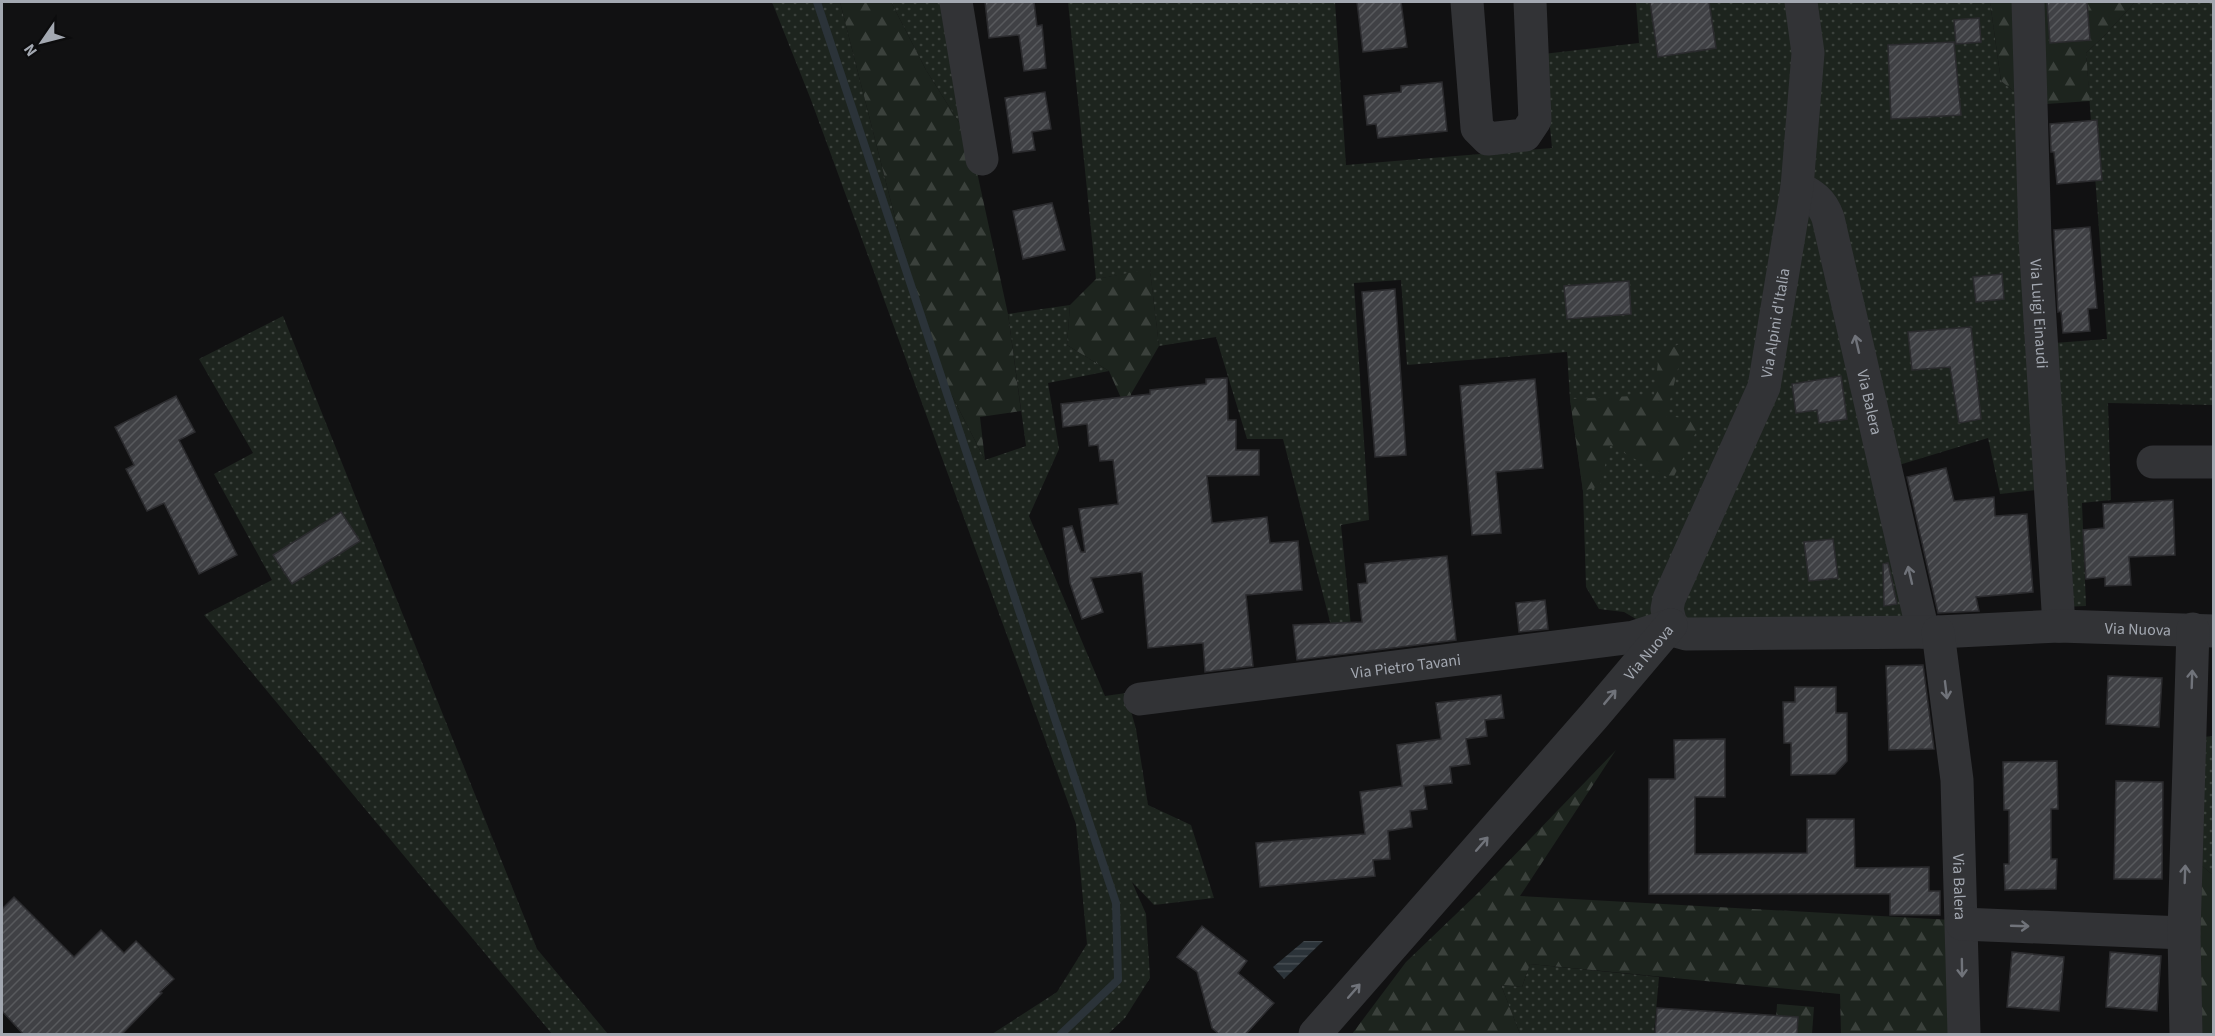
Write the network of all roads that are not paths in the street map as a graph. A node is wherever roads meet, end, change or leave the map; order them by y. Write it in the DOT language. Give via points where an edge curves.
graph roads {
  1 [pos="956,2"];
  2 [pos="1467,2"];
  3 [pos="1530,2"];
  4 [pos="1801,2"];
  5 [pos="2028,2"];
  6 [pos="982,159"];
  7 [pos="1797,187"];
  8 [pos="2153,462"];
  9 [pos="2214,462"];
  10 [pos="1671,626"];
  11 [pos="2059,626"];
  12 [pos="2203,630"];
  13 [pos="1930,632"];
  14 [pos="1140,699"];
  15 [pos="1962,924"];
  16 [pos="2184,933"];
  17 [pos="1315,1035"];
  18 [pos="1964,1035"];
  19 [pos="2186,1035"];
  1 -- 6 [label="street"];
  2 -- 3 [label="street" via="1477,128 1488,139 1525,135 1535,120"];
  4 -- 7 [label="street, Via Alpini d'Italia" via="1808,53"];
  5 -- 11 [label="street, Via Luigi Einaudi" via="2034,239"];
  7 -- 10 [label="street, Via Alpini d'Italia" via="1764,387 1669,599"];
  13 -- 7 [label="street, Via Balera, one-way" via="1828,218 1815,197"];
  8 -- 9 [label="street"];
  10 -- 13 [label="street, Via Nuova" via="1686,634"];
  10 -- 14 [label="street, Via Pietro Tavani" via="1634,637"];
  17 -- 10 [label="street, Via Nuova, one-way"];
  11 -- 12 [label="street, Via Nuova"];
  11 -- 13 [label="street, Via Nuova"];
  16 -- 12 [label="street, one-way"];
  13 -- 15 [label="street, Via Balera, one-way" via="1957,780"];
  15 -- 16 [label="street, one-way"];
  15 -- 18 [label="street, Via Balera, one-way"];
  16 -- 19 [label="street"];
}
